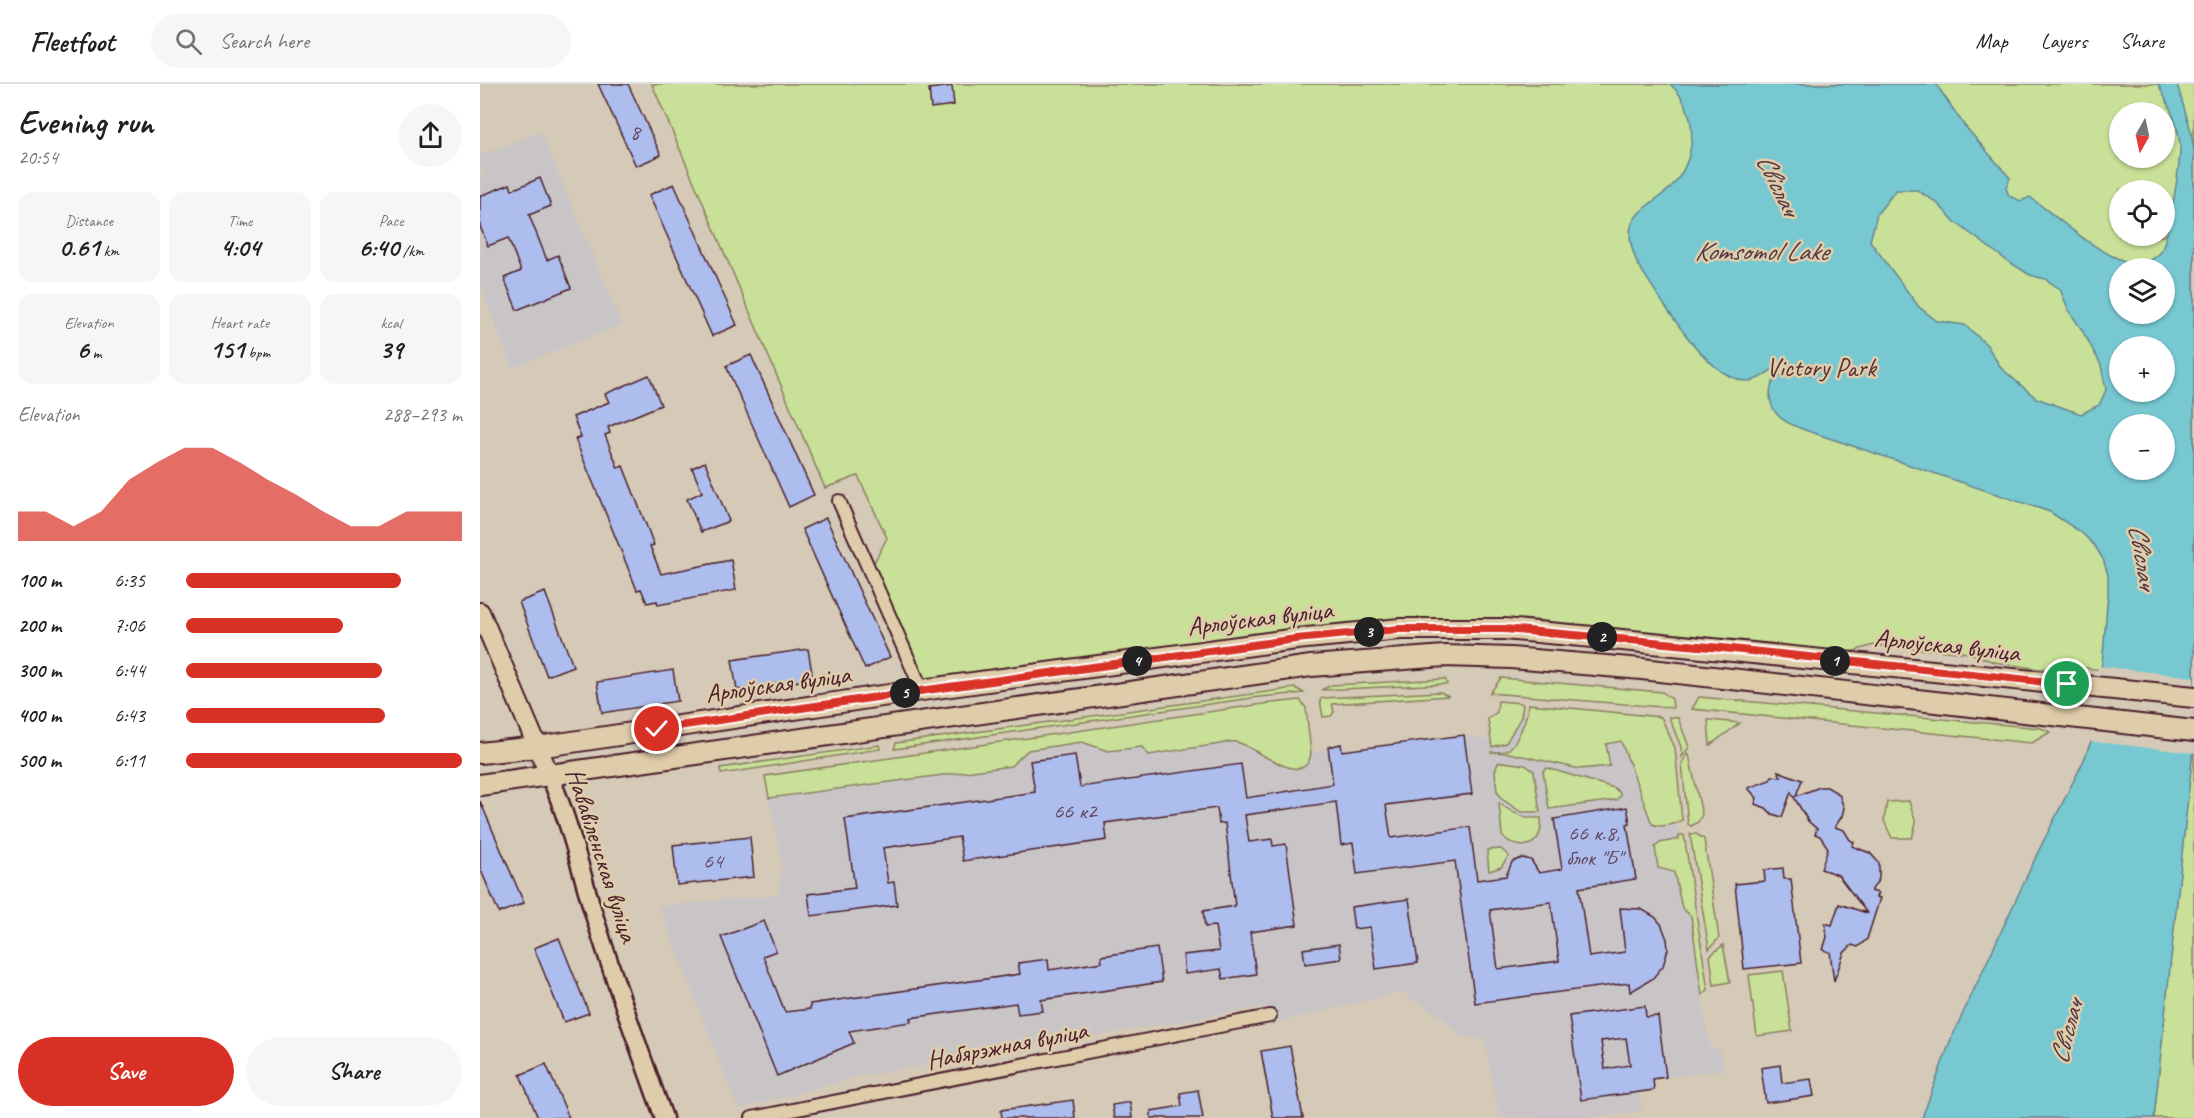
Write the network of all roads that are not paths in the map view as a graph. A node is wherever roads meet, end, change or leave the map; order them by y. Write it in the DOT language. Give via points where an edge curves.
graph roads {
  1 [pos="839,501"];
  2 [pos="480,612"];
  3 [pos="1660,643"];
  4 [pos="1642,669"];
  5 [pos="922,690"];
  6 [pos="2194,697"];
  7 [pos="2194,731"];
  8 [pos="538,747"];
  9 [pos="480,753"];
  10 [pos="549,774"];
  11 [pos="480,785"];
  12 [pos="1270,1016"];
  13 [pos="664,1118"];
  14 [pos="752,1118"];
  1 -- 5 [label="street"];
  2 -- 8 [label="main road, Нававіленская вуліца"];
  3 -- 4 [label="main road" via="1665,650 1661,661"];
  3 -- 5 [label="main road, Арлоўская вуліца" via="1504,629 1400,629 1296,639"];
  3 -- 6 [label="main road, Арлоўская вуліца"];
  4 -- 7 [label="main road, Арлоўская вуліца"];
  4 -- 10 [label="main road, Арлоўская вуліца" via="1446,656 1311,666"];
  5 -- 8 [label="main road, Арлоўская вуліца"];
  8 -- 9 [label="main road, Арлоўская вуліца"];
  8 -- 10 [label="main road, Нававіленская вуліца"];
  10 -- 11 [label="main road, Арлоўская вуліца"];
  10 -- 13 [label="street, Нававіленская вуліца" via="563,806 594,916"];
  12 -- 14 [label="street, Набярэжная вуліца"];
}
